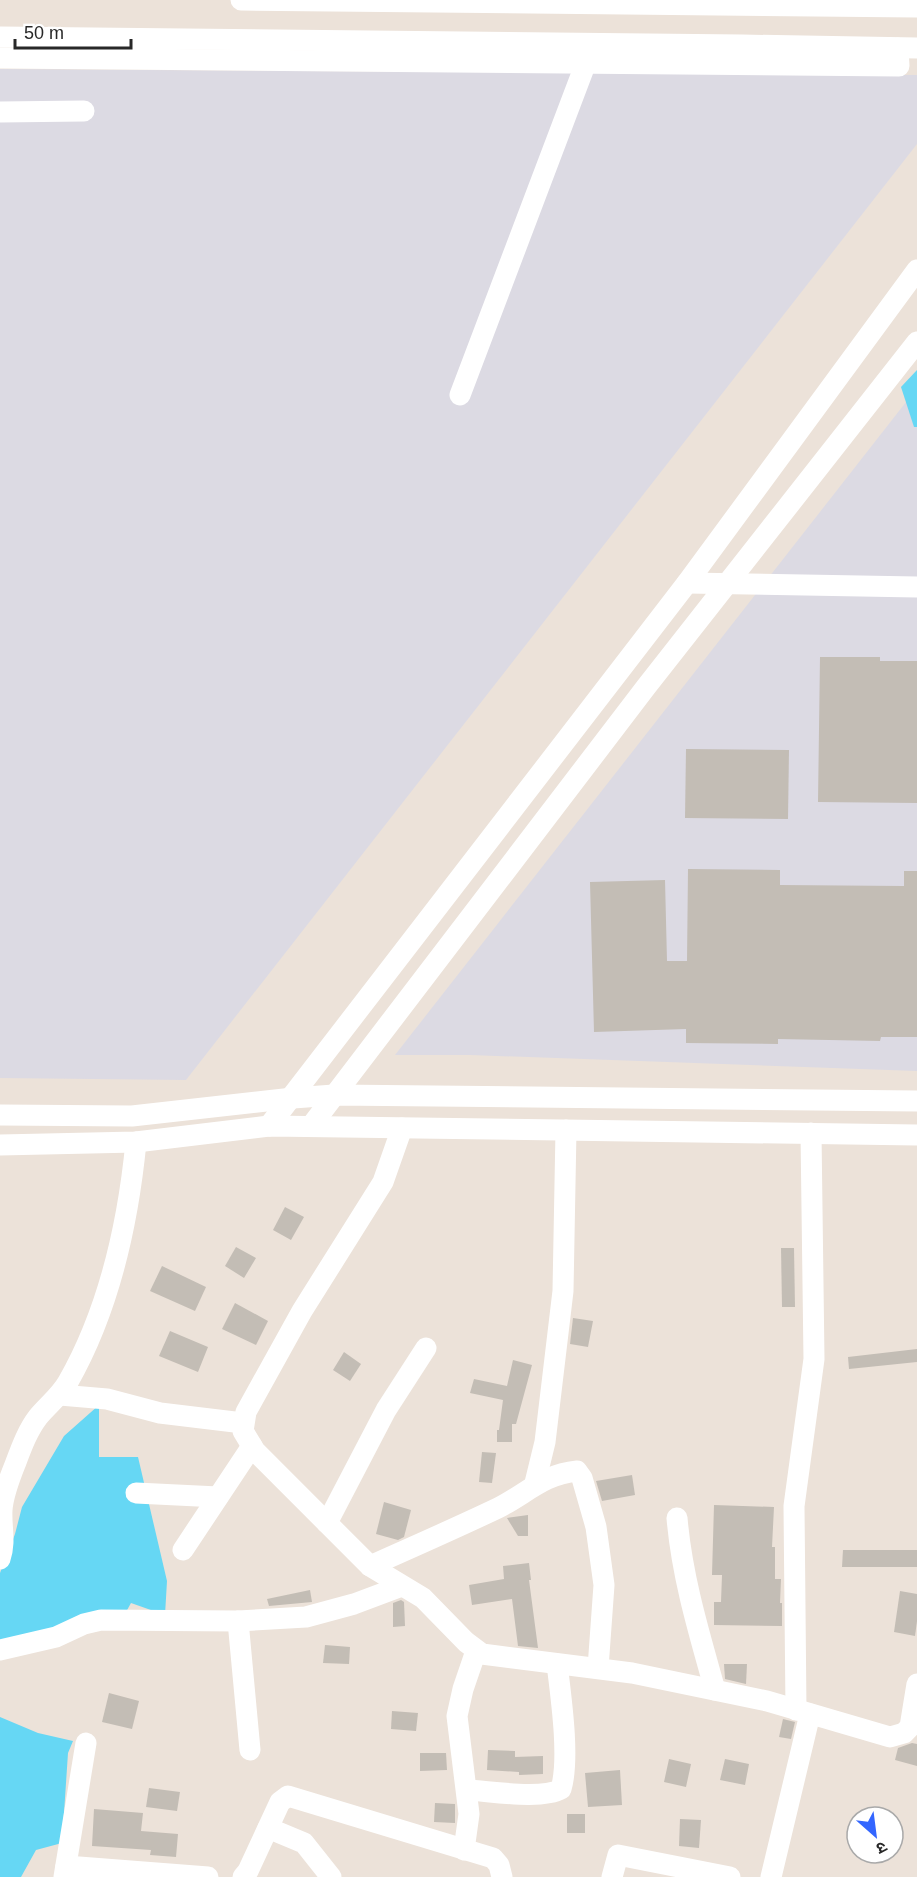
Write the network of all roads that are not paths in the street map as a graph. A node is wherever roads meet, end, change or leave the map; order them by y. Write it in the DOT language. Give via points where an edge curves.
graph roads {
  1 [pos="241,0"];
  2 [pos="246,0"];
  3 [pos="273,0"];
  4 [pos="469,1"];
  5 [pos="917,7"];
  6 [pos="0,37"];
  7 [pos="908,48"];
  8 [pos="590,53"];
  9 [pos="0,58"];
  10 [pos="84,111"];
  11 [pos="0,112"];
  12 [pos="917,270"];
  13 [pos="917,342"];
  14 [pos="460,395"];
  15 [pos="687,583"];
  16 [pos="728,584"];
  17 [pos="917,587"];
  18 [pos="334,1095"];
  19 [pos="293,1098"];
  20 [pos="917,1101"];
  21 [pos="0,1115"];
  22 [pos="269,1126"];
  23 [pos="311,1126"];
  24 [pos="402,1128"];
  25 [pos="566,1130"];
  26 [pos="811,1133"];
  27 [pos="917,1135"];
  28 [pos="136,1142"];
  29 [pos="0,1145"];
  30 [pos="426,1348"];
  31 [pos="60,1395"];
  32 [pos="243,1423"];
  33 [pos="252,1446"];
  34 [pos="535,1483"];
  35 [pos="136,1493"];
  36 [pos="218,1497"];
  37 [pos="677,1518"];
  38 [pos="327,1523"];
  39 [pos="183,1550"];
  40 [pos="0,1559"];
  41 [pos="370,1566"];
  42 [pos="402,1586"];
  43 [pos="238,1622"];
  44 [pos="0,1650"];
  45 [pos="476,1651"];
  46 [pos="557,1664"];
  47 [pos="598,1668"];
  48 [pos="917,1684"];
  49 [pos="715,1690"];
  50 [pos="803,1712"];
  51 [pos="86,1743"];
  52 [pos="250,1750"];
  53 [pos="467,1790"];
  54 [pos="268,1828"];
  55 [pos="464,1850"];
  56 [pos="65,1871"];
  57 [pos="208,1877"];
  58 [pos="243,1877"];
  59 [pos="331,1877"];
  60 [pos="502,1877"];
  61 [pos="612,1877"];
  62 [pos="730,1877"];
  63 [pos="771,1877"];
  1 -- 2 [label="street"];
  2 -- 3 [label="street"];
  3 -- 4 [label="street"];
  4 -- 5 [label="street"];
  6 -- 8 [label="street"];
  7 -- 8 [label="street"];
  8 -- 9 [label="street"];
  8 -- 14 [label="street"];
  10 -- 11 [label="street"];
  12 -- 15 [label="street"];
  13 -- 16 [label="street"];
  15 -- 16 [label="street"];
  15 -- 19 [label="street"];
  16 -- 17 [label="street"];
  16 -- 18 [label="street"];
  18 -- 19 [label="street"];
  18 -- 20 [label="street"];
  18 -- 23 [label="street"];
  19 -- 21 [label="street" via="132,1116"];
  19 -- 22 [label="street"];
  22 -- 23 [label="street"];
  22 -- 28 [label="street"];
  23 -- 24 [label="street"];
  24 -- 25 [label="street"];
  24 -- 32 [label="street" via="383,1182 302,1311"];
  25 -- 26 [label="street"];
  25 -- 34 [label="street" via="563,1292 545,1442"];
  26 -- 27 [label="street"];
  26 -- 50 [label="street" via="814,1359 795,1506"];
  28 -- 29 [label="street"];
  28 -- 31 [label="street" via="133,1176 112,1273 85,1347"];
  30 -- 38 [label="street" via="386,1410"];
  31 -- 32 [label="street" via="107,1399 168,1415"];
  31 -- 40 [label="street" via="37,1418 15,1463 2,1504 4,1540"];
  32 -- 33 [label="street"];
  33 -- 36 [label="street"];
  33 -- 38 [label="street"];
  34 -- 41 [label="street" via="521,1496"];
  34 -- 47 [label="street" via="567,1472 577,1471 582,1478 596,1527 604,1585"];
  35 -- 36 [label="street"];
  36 -- 39 [label="street"];
  37 -- 49 [label="street" via="689,1599"];
  38 -- 41 [label="street"];
  41 -- 42 [label="street"];
  42 -- 43 [label="street" via="321,1614"];
  42 -- 45 [label="street" via="430,1604"];
  43 -- 44 [label="street" via="101,1620 56,1637"];
  43 -- 52 [label="street"];
  45 -- 46 [label="street" via="492,1657"];
  45 -- 53 [label="street" via="458,1716"];
  46 -- 47 [label="street"];
  46 -- 53 [label="street" via="564,1752 561,1790 539,1794"];
  47 -- 49 [label="street"];
  48 -- 50 [label="street" via="912,1721 904,1733 890,1737"];
  49 -- 50 [label="street"];
  50 -- 63 [label="street"];
  51 -- 56 [label="street"];
  53 -- 55 [label="street" via="469,1823"];
  54 -- 55 [label="street" via="284,1798 294,1796"];
  54 -- 58 [label="street"];
  54 -- 59 [label="street" via="304,1843"];
  55 -- 60 [label="street" via="493,1858"];
  56 -- 57 [label="street"];
  61 -- 62 [label="street" via="618,1855"];
}
